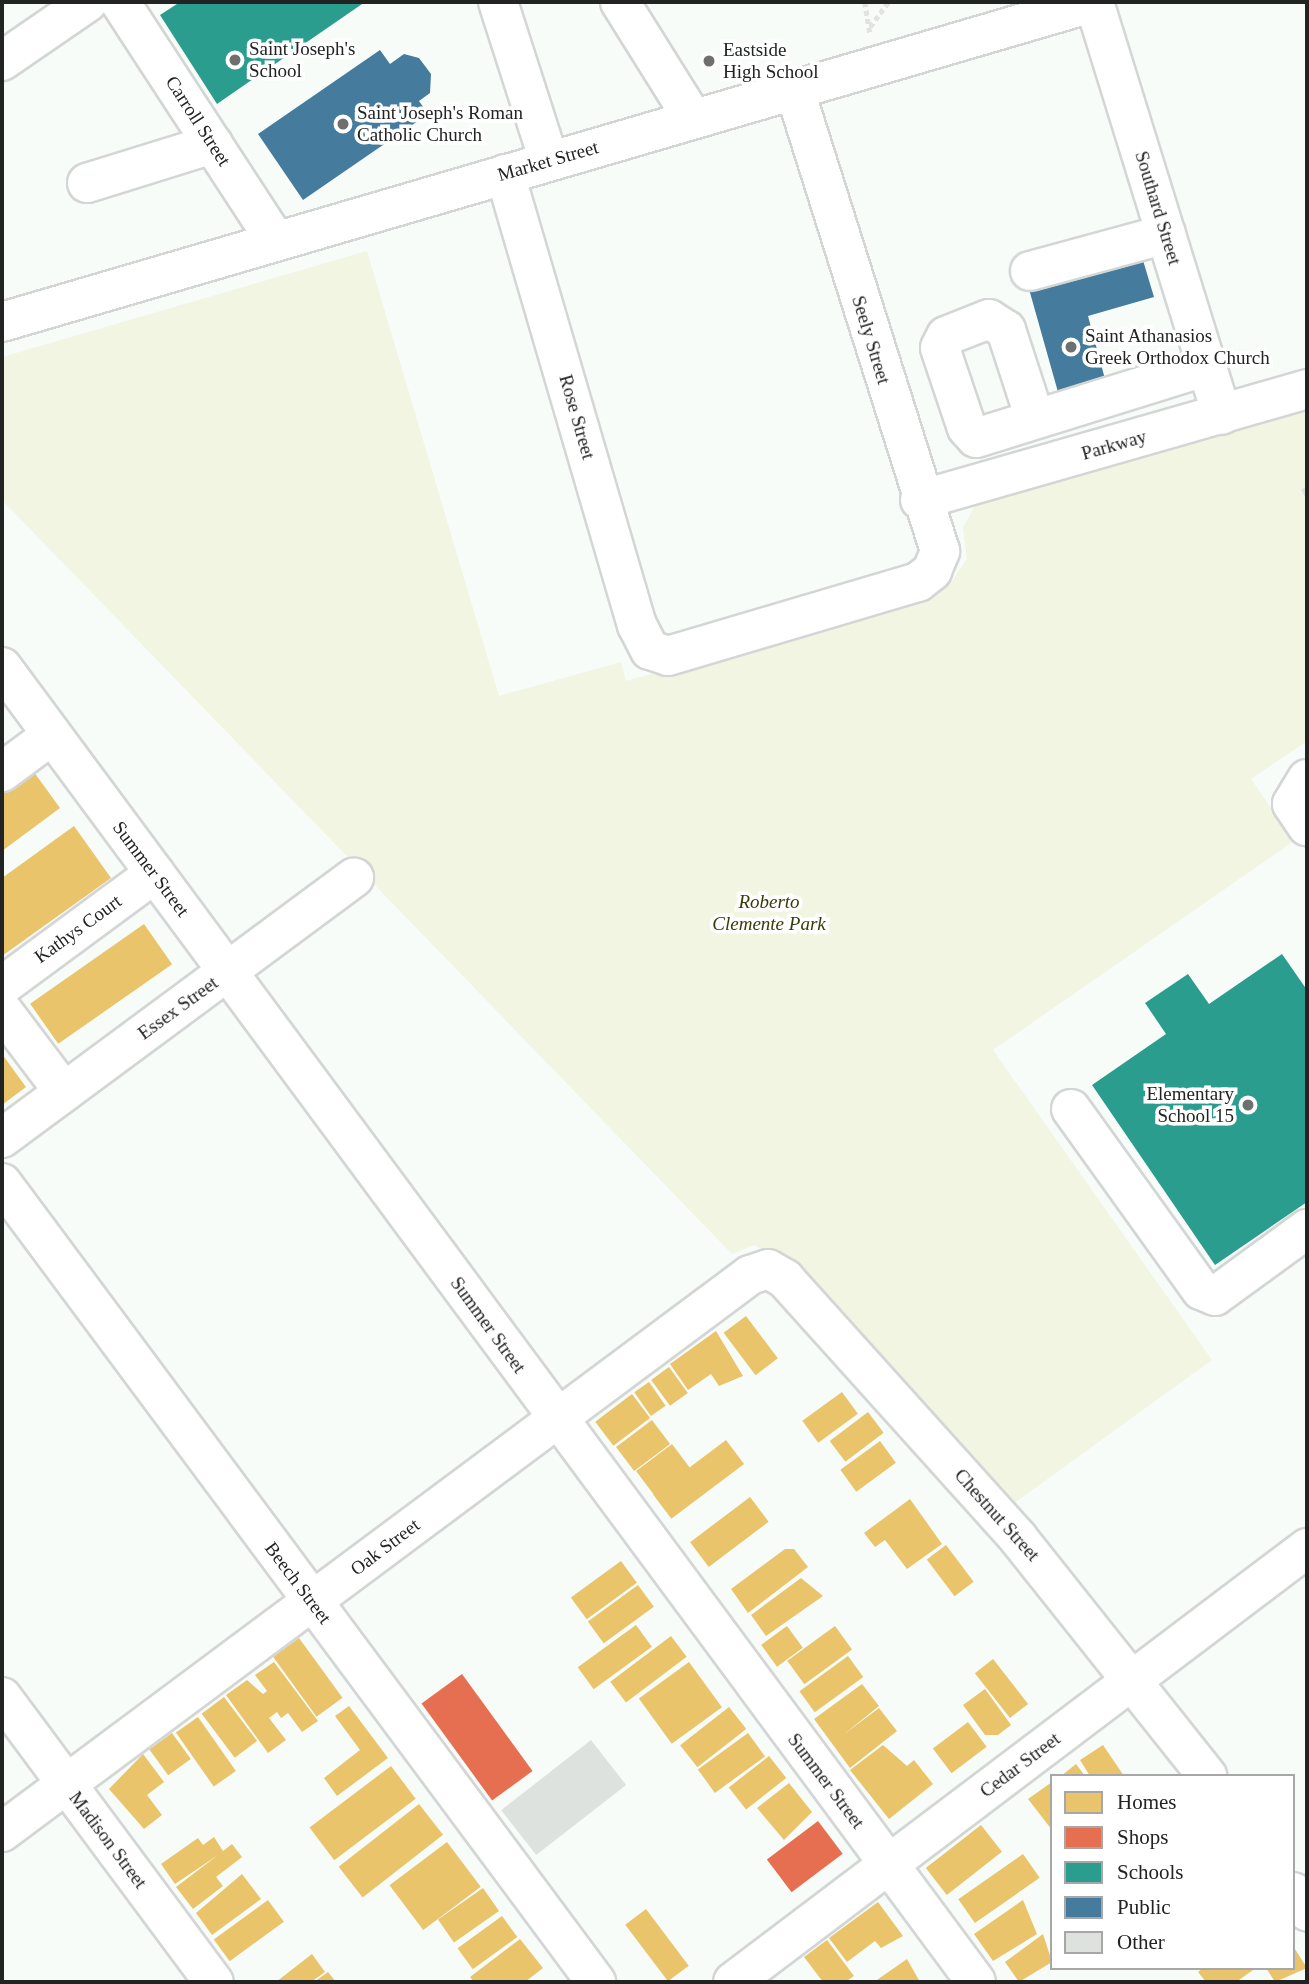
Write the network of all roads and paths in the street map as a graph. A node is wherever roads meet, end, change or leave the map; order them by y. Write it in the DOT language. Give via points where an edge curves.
graph roads {
  1 [pos="114,2"];
  2 [pos="498,2"];
  3 [pos="620,2"];
  4 [pos="865,2"];
  5 [pos="888,2"];
  6 [pos="1095,2"];
  7 [pos="869,27"];
  8 [pos="870,35"];
  9 [pos="2,61"];
  10 [pos="795,91"];
  11 [pos="693,119"];
  12 [pos="213,144"];
  13 [pos="549,161"];
  14 [pos="505,174"];
  15 [pos="87,183"];
  16 [pos="1166,234"];
  17 [pos="276,241"];
  18 [pos="1030,271"];
  19 [pos="2,322"];
  20 [pos="1207,366"];
  21 [pos="1307,389"];
  22 [pos="1222,415"];
  23 [pos="1034,419"];
  24 [pos="920,500"];
  25 [pos="918,582"];
  26 [pos="2,667"];
  27 [pos="52,735"];
  28 [pos="2,772"];
  29 [pos="1303,781"];
  30 [pos="1307,826"];
  31 [pos="155,873"];
  32 [pos="354,878"];
  33 [pos="228,972"];
  34 [pos="2,986"];
  35 [pos="2,1010"];
  36 [pos="64,1092"];
  37 [pos="1071,1109"];
  38 [pos="2,1138"];
  39 [pos="2,1183"];
  40 [pos="1307,1229"];
  41 [pos="770,1270"];
  42 [pos="557,1419"];
  43 [pos="1307,1548"];
  44 [pos="312,1602"];
  45 [pos="1134,1679"];
  46 [pos="2,1698"];
  47 [pos="1205,1774"];
  48 [pos="67,1784"];
  49 [pos="2,1832"];
  50 [pos="889,1865"];
  51 [pos="1295,1895"];
  52 [pos="1307,1911"];
  53 [pos="214,1982"];
  54 [pos="596,1982"];
  55 [pos="733,1982"];
  56 [pos="976,1982"];
  1 -- 9 [label="street"];
  1 -- 12 [label="street, Carroll Street"];
  2 -- 13 [label="street"];
  3 -- 11 [label="street"];
  4 -- 7 [label="path"];
  5 -- 7 [label="path"];
  6 -- 10 [label="street, Market Street"];
  6 -- 16 [label="street, Southard Street"];
  7 -- 8 [label="path"];
  10 -- 11 [label="street, Market Street"];
  10 -- 24 [label="street, Seely Street"];
  11 -- 13 [label="street, Market Street"];
  12 -- 15 [label="street"];
  12 -- 17 [label="street, Carroll Street"];
  13 -- 14 [label="street, Market Street"];
  14 -- 17 [label="street, Market Street"];
  14 -- 25 [label="street, Rose Street" via="637,625 657,655"];
  16 -- 18 [label="street"];
  16 -- 20 [label="street, Southard Street"];
  17 -- 19 [label="street, Market Street"];
  20 -- 22 [label="street, Southard Street"];
  20 -- 23 [label="street"];
  21 -- 22 [label="street, Parkway"];
  22 -- 24 [label="street, Parkway"];
  24 -- 25 [label="street, Seely Street" via="940,551 932,571"];
  26 -- 27 [label="street, Summer Street"];
  27 -- 28 [label="street"];
  27 -- 31 [label="street, Summer Street"];
  29 -- 30 [label="street" via="1292,804"];
  31 -- 33 [label="street, Summer Street"];
  31 -- 34 [label="street, Kathys Court"];
  32 -- 33 [label="street, Essex Street"];
  33 -- 36 [label="street, Essex Street"];
  33 -- 42 [label="street, Summer Street"];
  35 -- 36 [label="street"];
  36 -- 38 [label="street, Essex Street"];
  37 -- 40 [label="street" via="1201,1290 1215,1296"];
  39 -- 44 [label="street, Beech Street"];
  41 -- 42 [label="street, Oak Street" via="750,1275"];
  41 -- 45 [label="street, Chestnut Street" via="1018,1538"];
  42 -- 44 [label="street, Oak Street"];
  42 -- 50 [label="street, Summer Street"];
  43 -- 45 [label="street, Cedar Street"];
  44 -- 48 [label="street, Oak Street"];
  44 -- 54 [label="street, Beech Street"];
  45 -- 47 [label="street, Chestnut Street"];
  45 -- 50 [label="street, Cedar Street"];
  46 -- 48 [label="street, Madison Street"];
  48 -- 49 [label="street, Oak Street"];
  48 -- 53 [label="street, Madison Street"];
  50 -- 55 [label="street, Cedar Street"];
  50 -- 56 [label="street, Summer Street"];
  51 -- 52 [label="street"];
}
